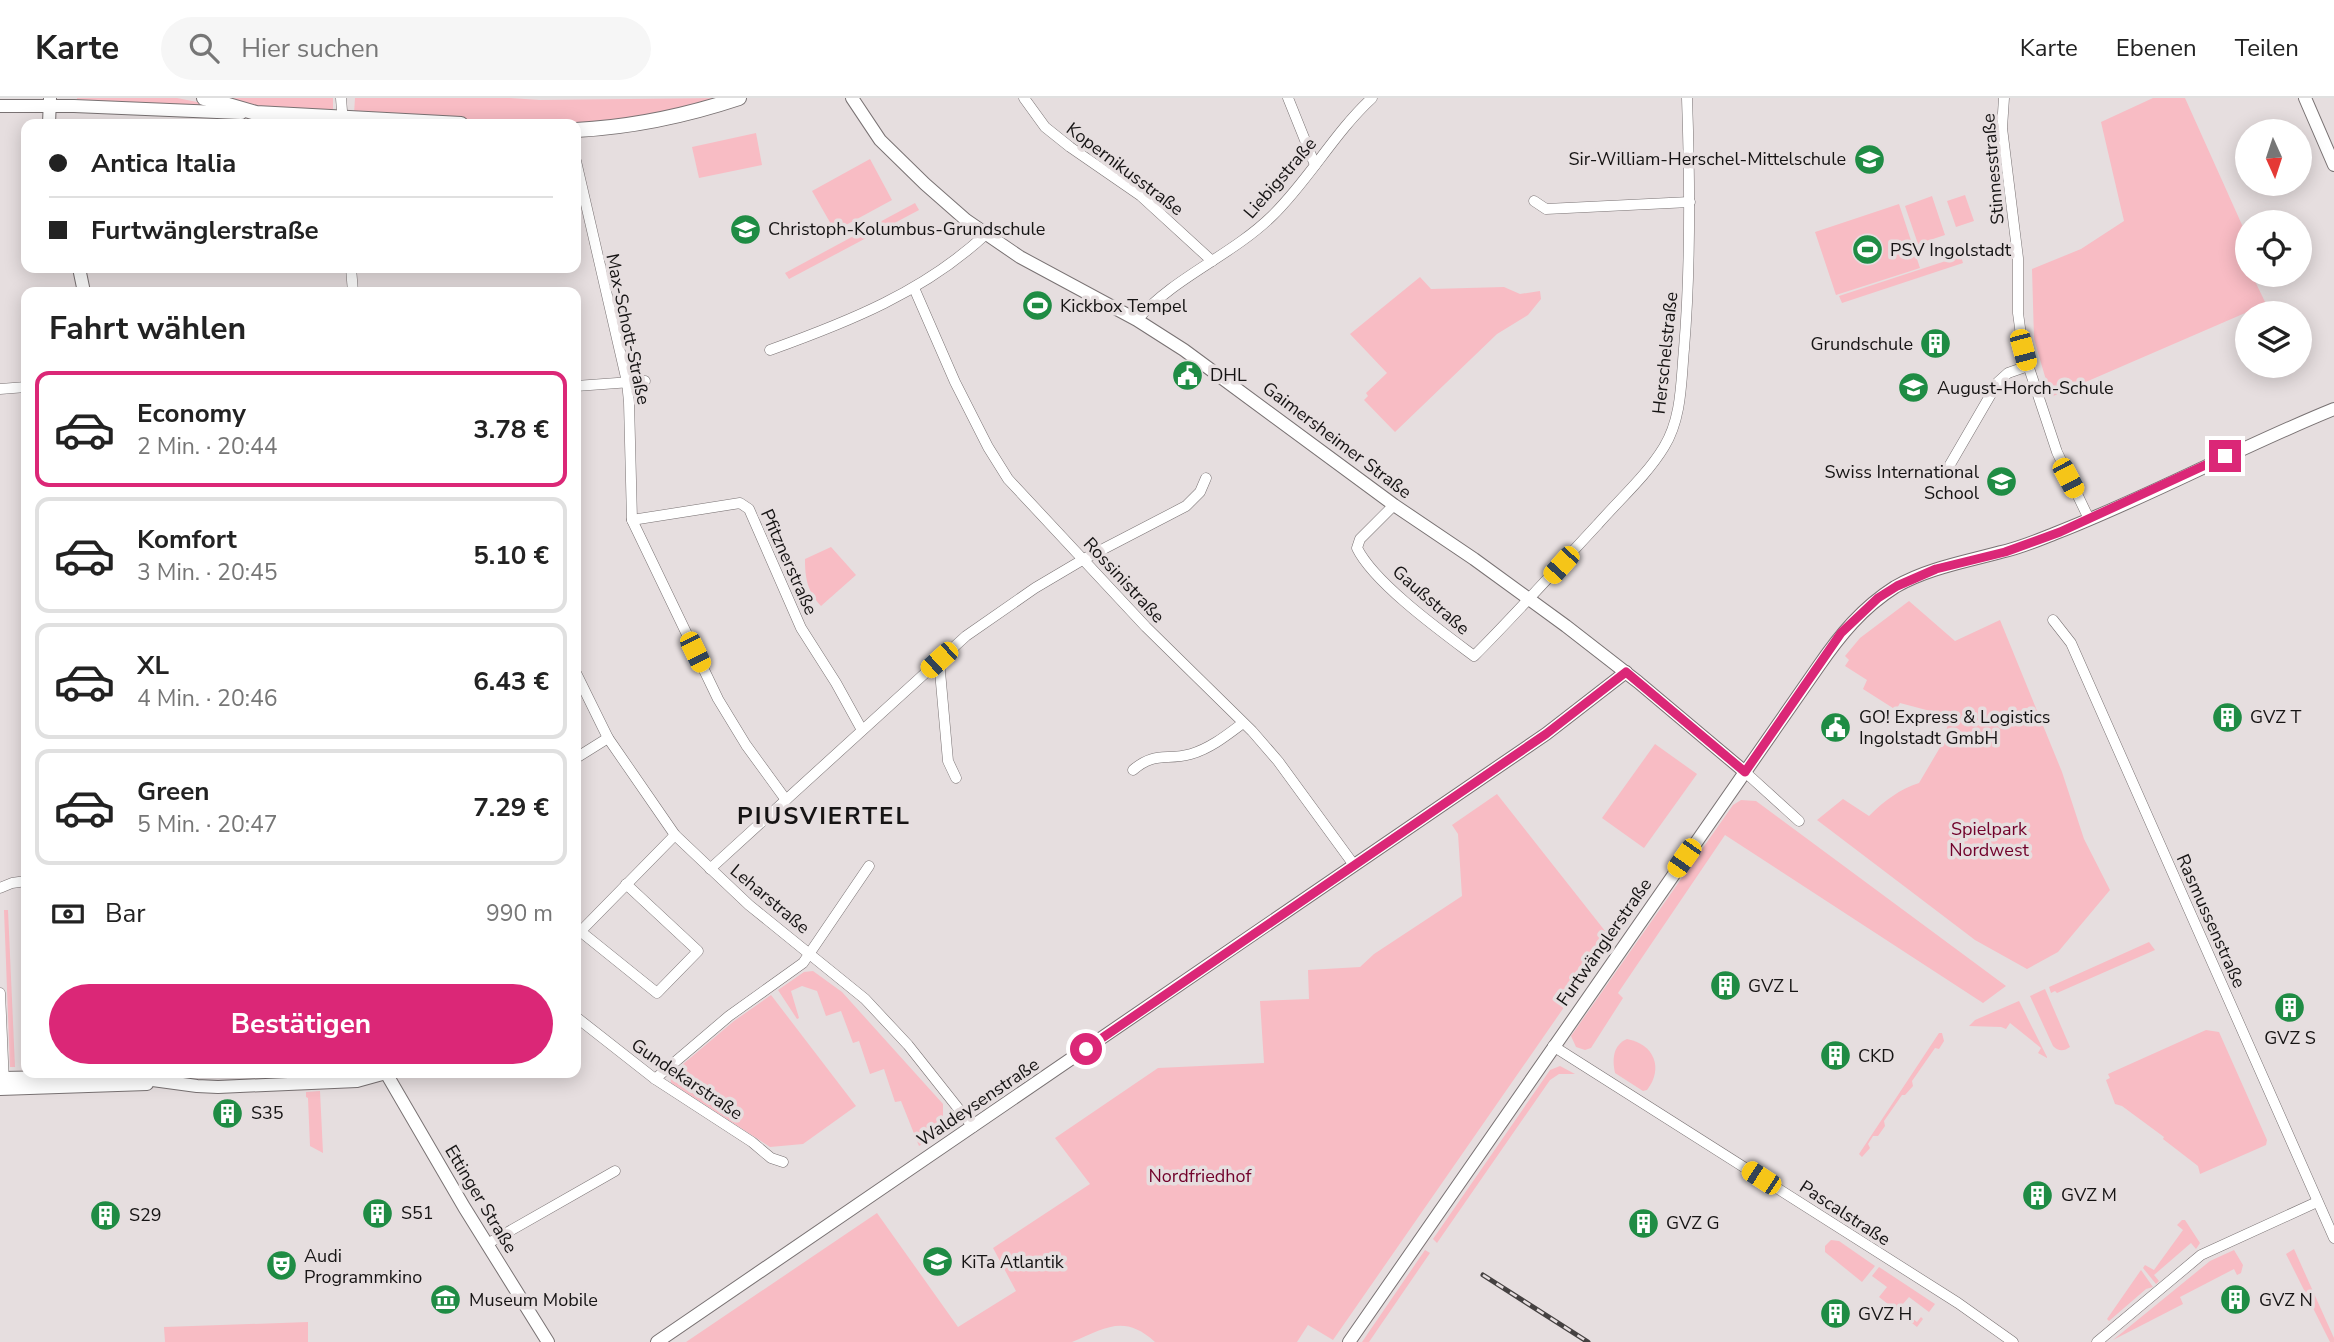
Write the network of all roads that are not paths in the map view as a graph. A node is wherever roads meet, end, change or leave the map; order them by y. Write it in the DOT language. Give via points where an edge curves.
graph roads {
  1 [pos="204,98"];
  2 [pos="341,98"];
  3 [pos="739,98"];
  4 [pos="852,98"];
  5 [pos="1024,98"];
  6 [pos="1288,98"];
  7 [pos="1372,98"];
  8 [pos="1687,98"];
  9 [pos="2004,98"];
  10 [pos="2305,98"];
  11 [pos="50,102"];
  12 [pos="0,106"];
  13 [pos="256,113"];
  14 [pos="321,119"];
  15 [pos="343,119"];
  16 [pos="581,129"];
  17 [pos="1315,165"];
  18 [pos="2334,165"];
  19 [pos="581,183"];
  20 [pos="1534,201"];
  21 [pos="1690,202"];
  22 [pos="986,234"];
  23 [pos="1212,261"];
  24 [pos="914,288"];
  25 [pos="1137,320"];
  26 [pos="770,350"];
  27 [pos="2028,366"];
  28 [pos="645,381"];
  29 [pos="626,382"];
  30 [pos="581,386"];
  31 [pos="21,387"];
  32 [pos="0,389"];
  33 [pos="2334,409"];
  34 [pos="1948,468"];
  35 [pos="1206,478"];
  36 [pos="1394,505"];
  37 [pos="2089,519"];
  38 [pos="632,520"];
  39 [pos="1083,559"];
  40 [pos="1530,599"];
  41 [pos="2053,620"];
  42 [pos="939,660"];
  43 [pos="1626,672"];
  44 [pos="581,683"];
  45 [pos="1243,723"];
  46 [pos="862,730"];
  47 [pos="608,738"];
  48 [pos="581,755"];
  49 [pos="1133,770"];
  50 [pos="1745,772"];
  51 [pos="956,778"];
  52 [pos="786,800"];
  53 [pos="1799,821"];
  54 [pos="675,835"];
  55 [pos="1354,865"];
  56 [pos="869,866"];
  57 [pos="710,869"];
  58 [pos="21,882"];
  59 [pos="626,884"];
  60 [pos="0,888"];
  61 [pos="581,930"];
  62 [pos="581,935"];
  63 [pos="810,954"];
  64 [pos="0,993"];
  65 [pos="581,1021"];
  66 [pos="1553,1046"];
  67 [pos="367,1078"];
  68 [pos="389,1078"];
  69 [pos="655,1079"];
  70 [pos="2,1083"];
  71 [pos="973,1126"];
  72 [pos="783,1162"];
  73 [pos="615,1171"];
  74 [pos="2317,1202"];
  75 [pos="2334,1238"];
  76 [pos="487,1244"];
  77 [pos="548,1342"];
  78 [pos="657,1342"];
  79 [pos="1349,1342"];
  80 [pos="2013,1342"];
  81 [pos="2097,1342"];
  1 -- 13 [label="main road"];
  2 -- 15 [label="street"];
  3 -- 16 [label="main road" via="688,115"];
  4 -- 22 [label="street, Gaimersheimer Straße" via="880,140"];
  5 -- 23 [label="street, Kopernikusstraße" via="1045,127 1141,196"];
  6 -- 17 [label="street"];
  7 -- 17 [label="street, Liebigstraße"];
  8 -- 21 [label="street, Herschelstraße"];
  9 -- 27 [label="street, Stinnesstraße" via="2002,128 2018,258 2018,313"];
  10 -- 18 [label="street"];
  11 -- 12 [label="street"];
  11 -- 13 [label="street"];
  13 -- 14 [label="main road"];
  17 -- 23 [label="street, Liebigstraße" via="1273,215"];
  19 -- 29 [label="street, Max-Schott-Straße"];
  20 -- 21 [label="street" via="1546,209"];
  21 -- 40 [label="street, Herschelstraße" via="1685,337 1674,424 1664,447 1641,477"];
  22 -- 24 [label="street"];
  22 -- 25 [label="street, Gaimersheimer Straße"];
  23 -- 25 [label="street, Liebigstraße" via="1150,304"];
  24 -- 26 [label="street" via="844,323"];
  24 -- 39 [label="street, Rossinistraße" via="955,382 1007,479"];
  25 -- 36 [label="street, Gaimersheimer Straße" via="1252,398"];
  27 -- 34 [label="street" via="2008,373 1998,383"];
  27 -- 37 [label="street, Stinnesstraße" via="2057,452"];
  28 -- 29 [label="street"];
  29 -- 30 [label="street"];
  29 -- 38 [label="street, Max-Schott-Straße"];
  31 -- 32 [label="street"];
  33 -- 37 [label="street, Furtwänglerstraße"];
  35 -- 39 [label="street" via="1186,506"];
  36 -- 40 [label="street, Gaimersheimer Straße"];
  36 -- 40 [label="street, Gaußstraße" via="1360,539 1357,548 1383,580 1474,656"];
  37 -- 50 [label="street, Furtwänglerstraße" via="2005,552 1936,569 1878,598 1841,633"];
  38 -- 46 [label="street, Pfitznerstraße" via="740,503 749,509 801,628"];
  38 -- 52 [label="street, Max-Schott-Straße" via="718,699"];
  39 -- 42 [label="street" via="990,618"];
  39 -- 45 [label="street, Rossinistraße"];
  40 -- 43 [label="street, Gaimersheimer Straße"];
  41 -- 74 [label="street, Rasmussenstraße" via="2071,643"];
  42 -- 46 [label="street"];
  42 -- 51 [label="street" via="948,761"];
  43 -- 50 [label="street, Gaimersheimer Straße"];
  43 -- 55 [label="street, Waldeysenstraße" via="1546,734"];
  44 -- 47 [label="street, Leharstraße"];
  45 -- 49 [label="street" via="1208,747 1189,755 1145,760"];
  45 -- 55 [label="street, Rossinistraße" via="1278,761"];
  46 -- 52 [label="street"];
  47 -- 48 [label="street"];
  47 -- 54 [label="street, Leharstraße"];
  50 -- 53 [label="street, Gaimersheimer Straße"];
  50 -- 66 [label="street, Furtwänglerstraße"];
  52 -- 57 [label="street"];
  54 -- 57 [label="street, Leharstraße"];
  54 -- 59 [label="street"];
  55 -- 71 [label="street, Waldeysenstraße"];
  56 -- 63 [label="street"];
  57 -- 63 [label="street, Leharstraße"];
  58 -- 60 [label="street"];
  59 -- 61 [label="street"];
  59 -- 62 [label="street" via="698,951 657,993"];
  63 -- 69 [label="street"];
  63 -- 71 [label="street, Leharstraße" via="865,999"];
  64 -- 70 [label="street"];
  65 -- 69 [label="street, Gundekarstraße"];
  66 -- 79 [label="street, Furtwänglerstraße"];
  66 -- 80 [label="street, Pascalstraße"];
  67 -- 70 [label="street" via="218,1087"];
  68 -- 76 [label="street, Ettinger Straße"];
  69 -- 72 [label="street, Gundekarstraße"];
  71 -- 78 [label="street, Waldeysenstraße"];
  73 -- 76 [label="street"];
  74 -- 75 [label="street, Rasmussenstraße"];
  74 -- 81 [label="street" via="2201,1255"];
  76 -- 77 [label="street, Ettinger Straße"];
}
